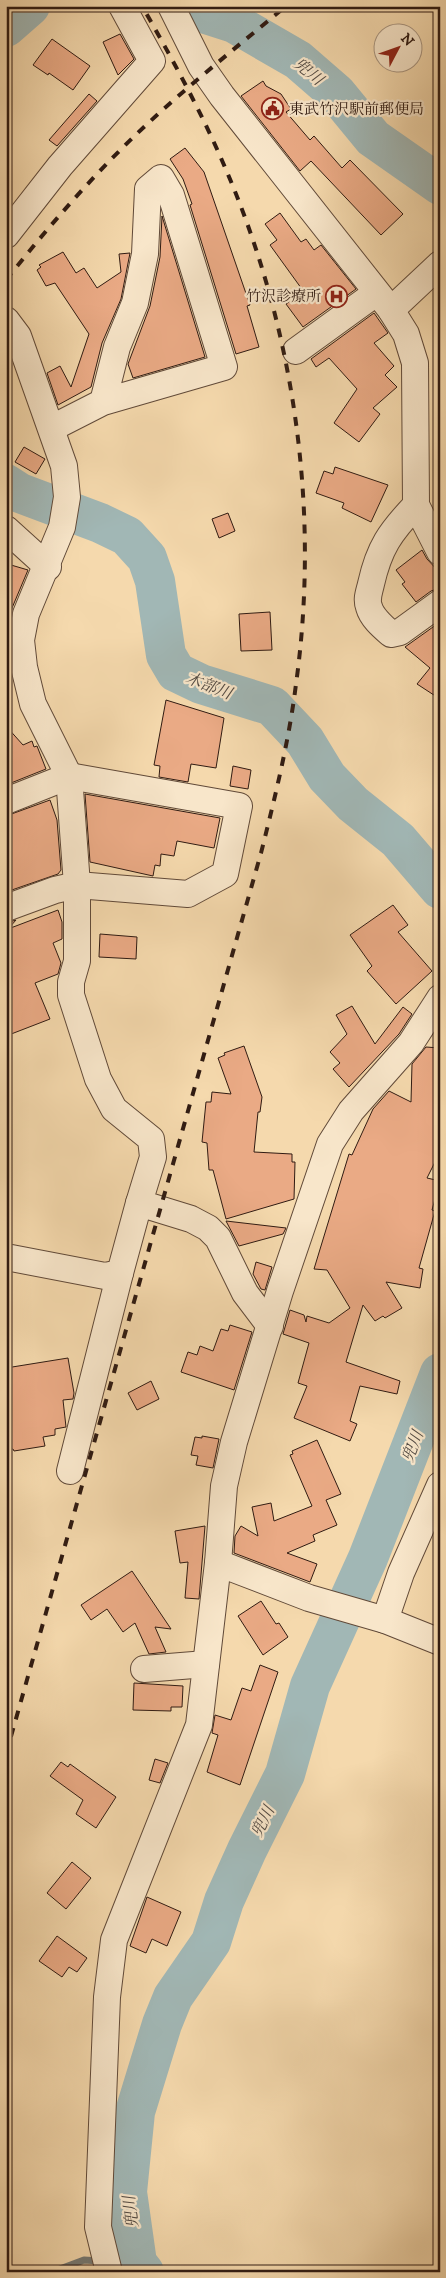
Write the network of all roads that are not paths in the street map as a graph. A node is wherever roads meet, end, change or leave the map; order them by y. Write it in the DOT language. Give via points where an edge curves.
graph roads {
  1 [pos="171,6"];
  2 [pos="126,14"];
  3 [pos="6,235"];
  4 [pos="440,264"];
  5 [pos="383,302"];
  6 [pos="6,320"];
  7 [pos="296,350"];
  8 [pos="103,402"];
  9 [pos="52,428"];
  10 [pos="416,505"];
  11 [pos="6,529"];
  12 [pos="440,552"];
  13 [pos="48,567"];
  14 [pos="440,602"];
  15 [pos="69,776"];
  16 [pos="6,801"];
  17 [pos="77,885"];
  18 [pos="6,908"];
  19 [pos="440,998"];
  20 [pos="140,1203"];
  21 [pos="6,1257"];
  22 [pos="120,1273"];
  23 [pos="270,1326"];
  24 [pos="70,1472"];
  25 [pos="440,1485"];
  26 [pos="218,1563"];
  27 [pos="377,1618"];
  28 [pos="440,1642"];
  29 [pos="206,1664"];
  30 [pos="144,1668"];
  31 [pos="106,2264"];
  1 -- 5 [label="street" via="201,66 222,96"];
  2 -- 3 [label="street" via="152,61 60,166"];
  4 -- 5 [label="street"];
  5 -- 7 [label="street"];
  5 -- 10 [label="street" via="406,334 415,363"];
  6 -- 9 [label="street" via="18,336"];
  8 -- 8 [label="street" via="224,367 171,195 161,178 148,189 145,254 135,303 117,346"];
  8 -- 9 [label="street"];
  9 -- 13 [label="street" via="64,466 67,497 62,527"];
  10 -- 12 [label="street"];
  10 -- 14 [label="street" via="395,526 376,561 367,598 370,610 391,634 400,632"];
  11 -- 13 [label="street"];
  13 -- 15 [label="street" via="26,614 23,658 33,704"];
  15 -- 16 [label="street"];
  15 -- 17 [label="street"];
  15 -- 17 [label="street" via="239,806 225,874 188,894"];
  17 -- 18 [label="street"];
  17 -- 20 [label="street" via="77,961 71,995 98,1079 114,1109 150,1139 153,1157"];
  19 -- 23 [label="street" via="412,1043 351,1111 330,1144"];
  20 -- 22 [label="street"];
  20 -- 23 [label="street" via="190,1219 213,1233 245,1292"];
  21 -- 22 [label="street" via="105,1276"];
  22 -- 24 [label="street"];
  23 -- 26 [label="street" via="234,1442 224,1486"];
  25 -- 27 [label="street"];
  26 -- 27 [label="street" via="309,1598"];
  26 -- 29 [label="street"];
  27 -- 28 [label="street"];
  29 -- 30 [label="street"];
  29 -- 31 [label="street" via="199,1724 114,1940 107,1997 98,2227"];
}
